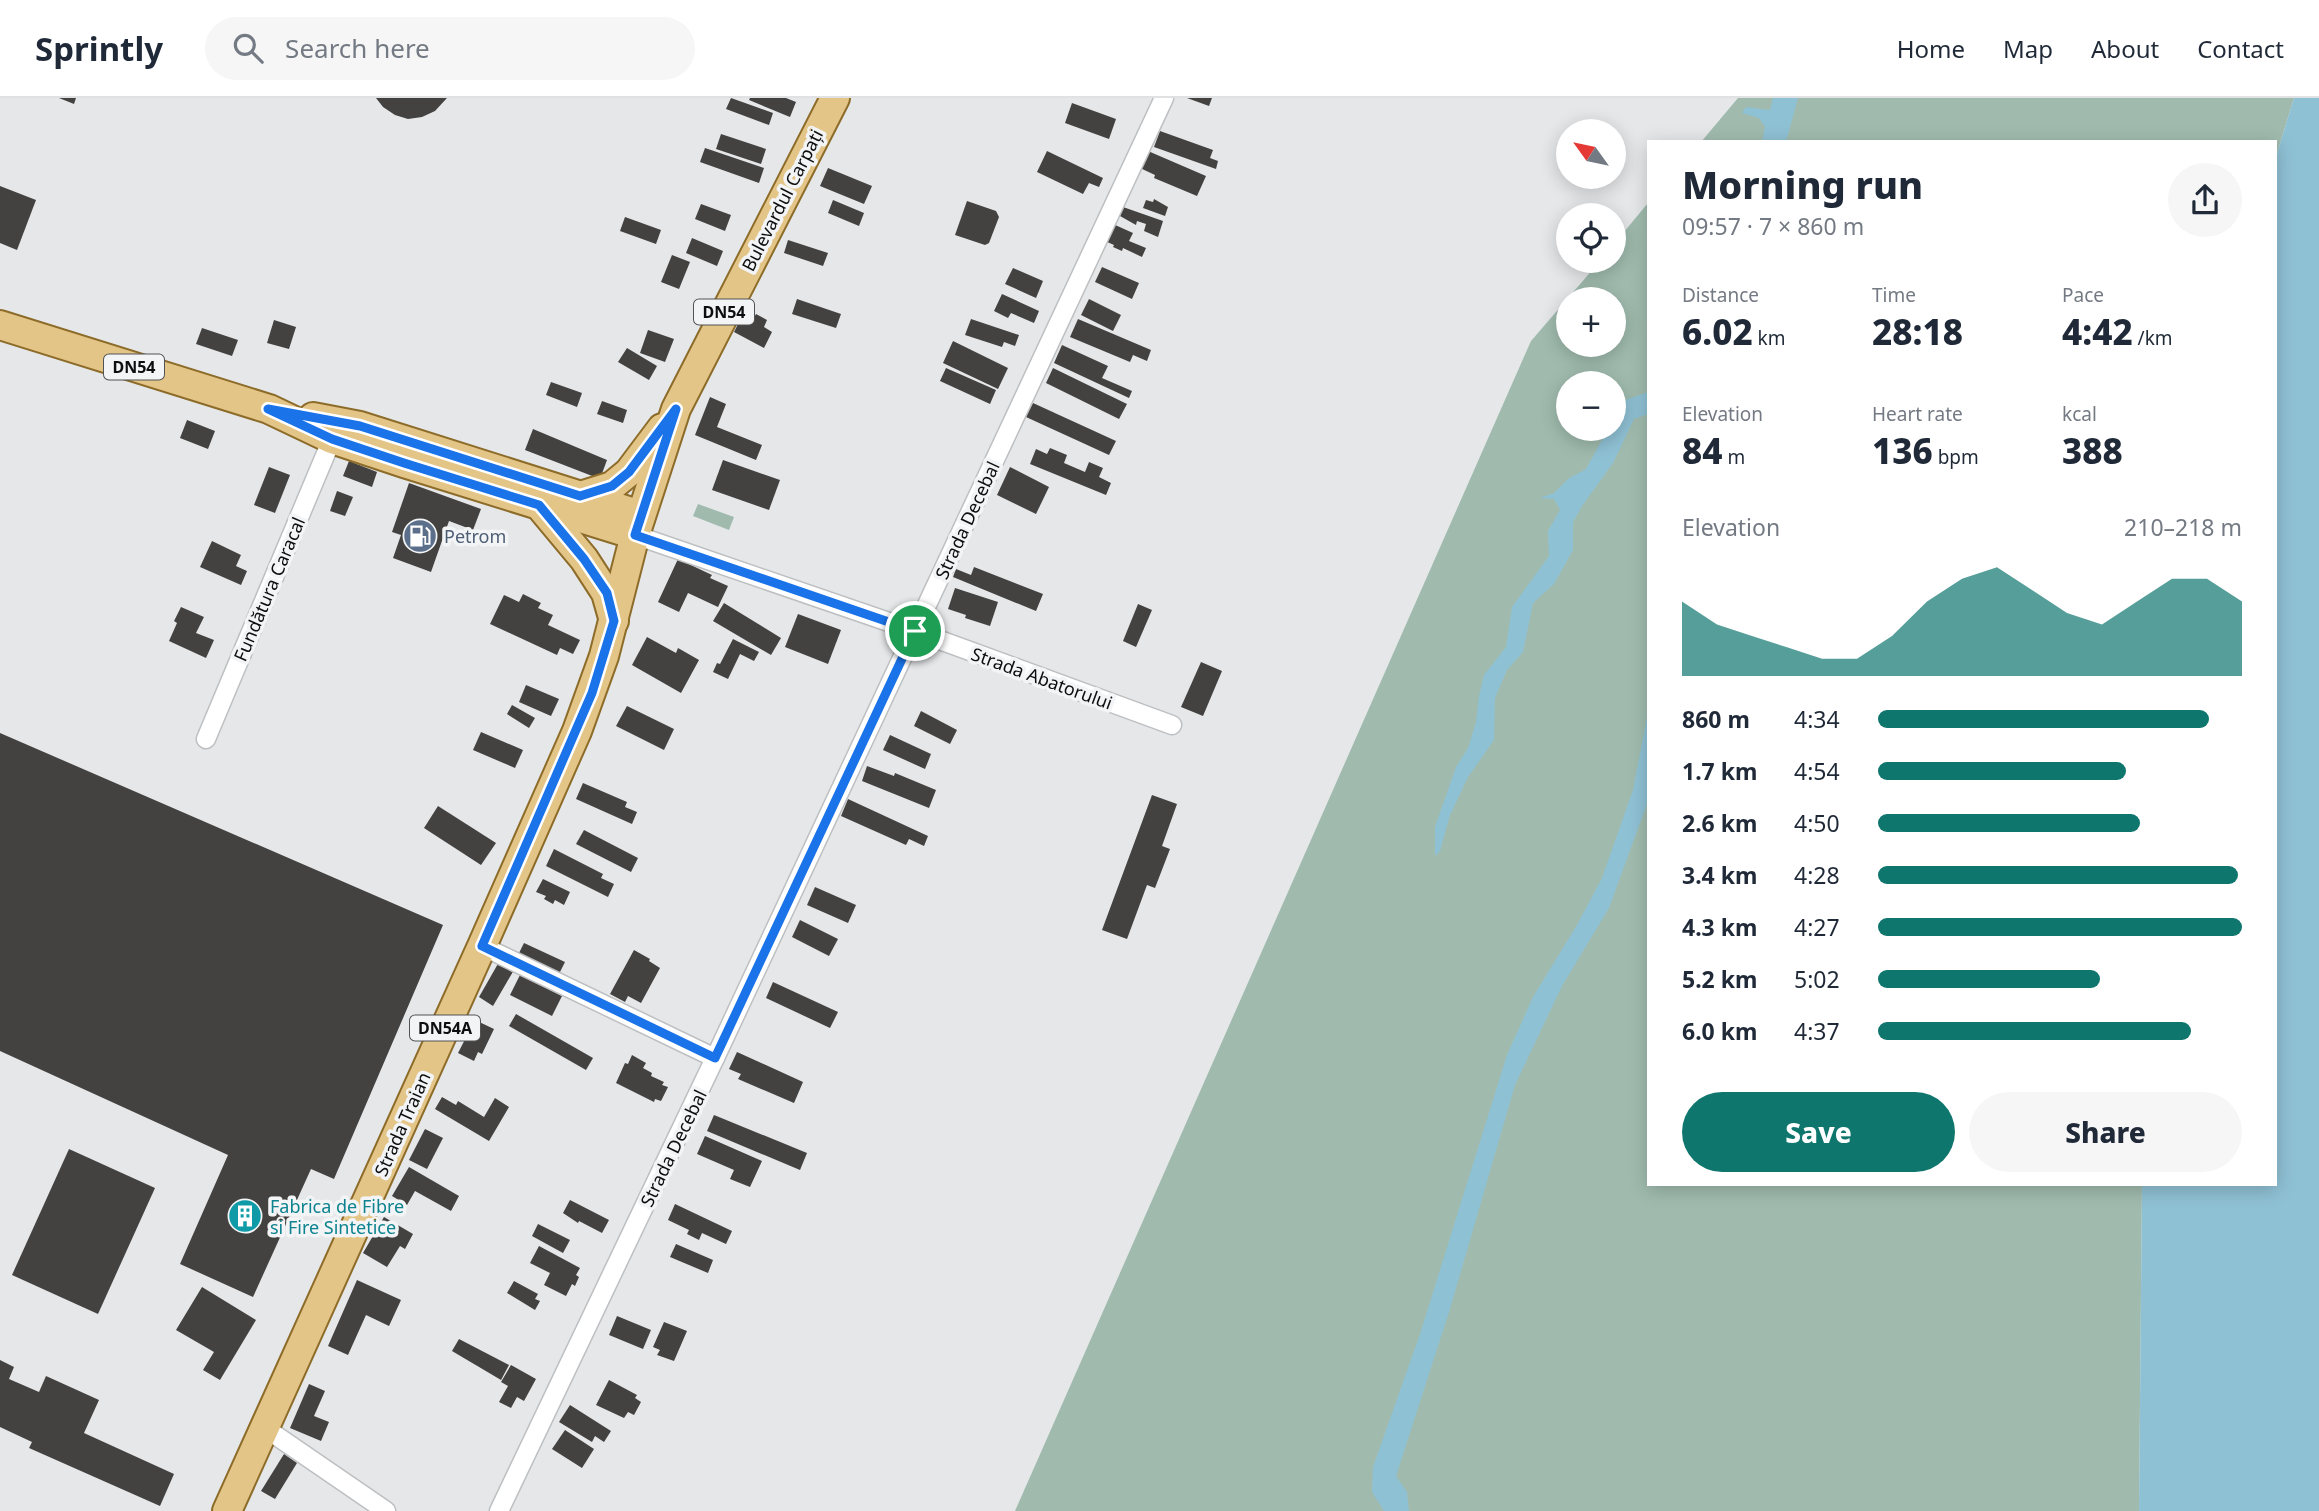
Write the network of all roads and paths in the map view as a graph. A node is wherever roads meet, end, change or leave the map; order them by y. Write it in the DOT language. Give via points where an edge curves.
graph roads {
  1 [pos="835,98"];
  2 [pos="1164,98"];
  3 [pos="0,325"];
  4 [pos="268,409"];
  5 [pos="676,409"];
  6 [pos="332,439"];
  7 [pos="580,496"];
  8 [pos="539,505"];
  9 [pos="638,525"];
  10 [pos="614,621"];
  11 [pos="915,631"];
  12 [pos="1172,725"];
  13 [pos="206,738"];
  14 [pos="482,946"];
  15 [pos="715,1058"];
  16 [pos="265,1429"];
  17 [pos="227,1511"];
  18 [pos="386,1511"];
  19 [pos="499,1511"];
  1 -- 5 [label="main road, Bulevardul Carpați / DN54"];
  2 -- 11 [label="street, Strada Decebal"];
  3 -- 4 [label="main road, DN54"];
  4 -- 6 [label="main road, DN54"];
  4 -- 7 [label="main road, DN54" via="360,426"];
  5 -- 7 [label="main road" via="629,472 612,486"];
  5 -- 9 [label="main road, Bulevardul Carpați / DN54"];
  6 -- 8 [label="main road, DN54"];
  6 -- 13 [label="street, Fundătura Caracal"];
  7 -- 9 [label="main road, DN54"];
  8 -- 9 [label="main road, DN54"];
  8 -- 10 [label="main road" via="607,593"];
  9 -- 10 [label="main road, Strada Traian / DN54A"];
  9 -- 11 [label="street, Strada Abatorului"];
  10 -- 14 [label="main road, Strada Traian / DN54A" via="577,731"];
  11 -- 12 [label="street, Strada Abatorului"];
  11 -- 15 [label="street, Strada Decebal"];
  14 -- 15 [label="street"];
  14 -- 16 [label="main road, Strada Traian / DN54A"];
  15 -- 19 [label="street, Strada Decebal"];
  16 -- 17 [label="main road, Strada Traian / DN54A"];
  16 -- 18 [label="street"];
}
